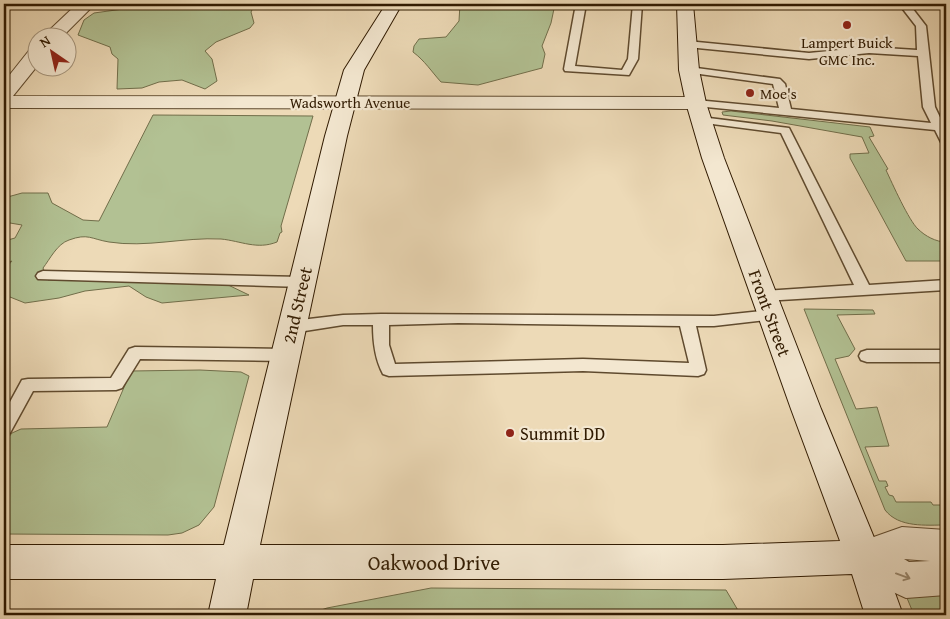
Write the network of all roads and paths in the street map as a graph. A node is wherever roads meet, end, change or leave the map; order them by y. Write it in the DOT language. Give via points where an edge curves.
graph roads {
  1 [pos="87,4"];
  2 [pos="394,4"];
  3 [pos="581,4"];
  4 [pos="638,4"];
  5 [pos="686,4"];
  6 [pos="904,4"];
  7 [pos="61,28"];
  8 [pos="687,44"];
  9 [pos="922,53"];
  10 [pos="28,64"];
  11 [pos="688,70"];
  12 [pos="4,94"];
  13 [pos="4,102"];
  14 [pos="346,102"];
  15 [pos="698,112"];
  16 [pos="786,113"];
  17 [pos="939,127"];
  18 [pos="946,141"];
  19 [pos="44,276"];
  20 [pos="302,282"];
  21 [pos="946,285"];
  22 [pos="864,290"];
  23 [pos="767,306"];
  24 [pos="381,319"];
  25 [pos="688,321"];
  26 [pos="292,327"];
  27 [pos="285,355"];
  28 [pos="867,356"];
  29 [pos="946,356"];
  30 [pos="4,428"];
  31 [pos="946,546"];
  32 [pos="864,557"];
  33 [pos="4,562"];
  34 [pos="239,563"];
  35 [pos="946,578"];
  36 [pos="227,615"];
  37 [pos="884,615"];
  1 -- 7 [label="main road"];
  2 -- 14 [label="main road, 2nd Street" via="354,70"];
  3 -- 4 [label="lane" via="569,69 624,73 632,59"];
  5 -- 8 [label="main road, Front Street"];
  6 -- 9 [label="lane" via="921,26"];
  8 -- 9 [label="lane" via="808,56 869,50"];
  8 -- 11 [label="main road, Front Street"];
  9 -- 17 [label="lane" via="929,107"];
  10 -- 12 [label="main road"];
  11 -- 15 [label="main road, Front Street"];
  11 -- 16 [label="lane" via="776,81 780,84"];
  13 -- 14 [label="main road, Wadsworth Avenue"];
  14 -- 15 [label="main road, Wadsworth Avenue"];
  14 -- 20 [label="main road, 2nd Street"];
  15 -- 16 [label="lane"];
  15 -- 22 [label="lane" via="785,130"];
  15 -- 23 [label="main road, Front Street"];
  16 -- 17 [label="lane"];
  17 -- 18 [label="lane"];
  19 -- 20 [label="lane"];
  20 -- 26 [label="main road, 2nd Street"];
  21 -- 22 [label="lane"];
  22 -- 23 [label="lane"];
  23 -- 25 [label="lane" via="714,321"];
  23 -- 32 [label="main road, Front Street"];
  24 -- 25 [label="lane"];
  24 -- 25 [label="lane" via="381,345 389,370 583,365 698,370"];
  24 -- 26 [label="lane"];
  26 -- 27 [label="main road, 2nd Street"];
  27 -- 30 [label="lane" via="134,353 116,384 28,385"];
  27 -- 34 [label="main road, 2nd Street"];
  28 -- 29 [label="lane"];
  31 -- 32 [label="main road" via="902,543"];
  32 -- 34 [label="main road, Oakwood Drive" via="723,562"];
  32 -- 35 [label="main road, one-way" via="906,580"];
  32 -- 37 [label="main road, Front Street"];
  33 -- 34 [label="main road, Oakwood Drive"];
  34 -- 36 [label="main road, 2nd Street"];
}
